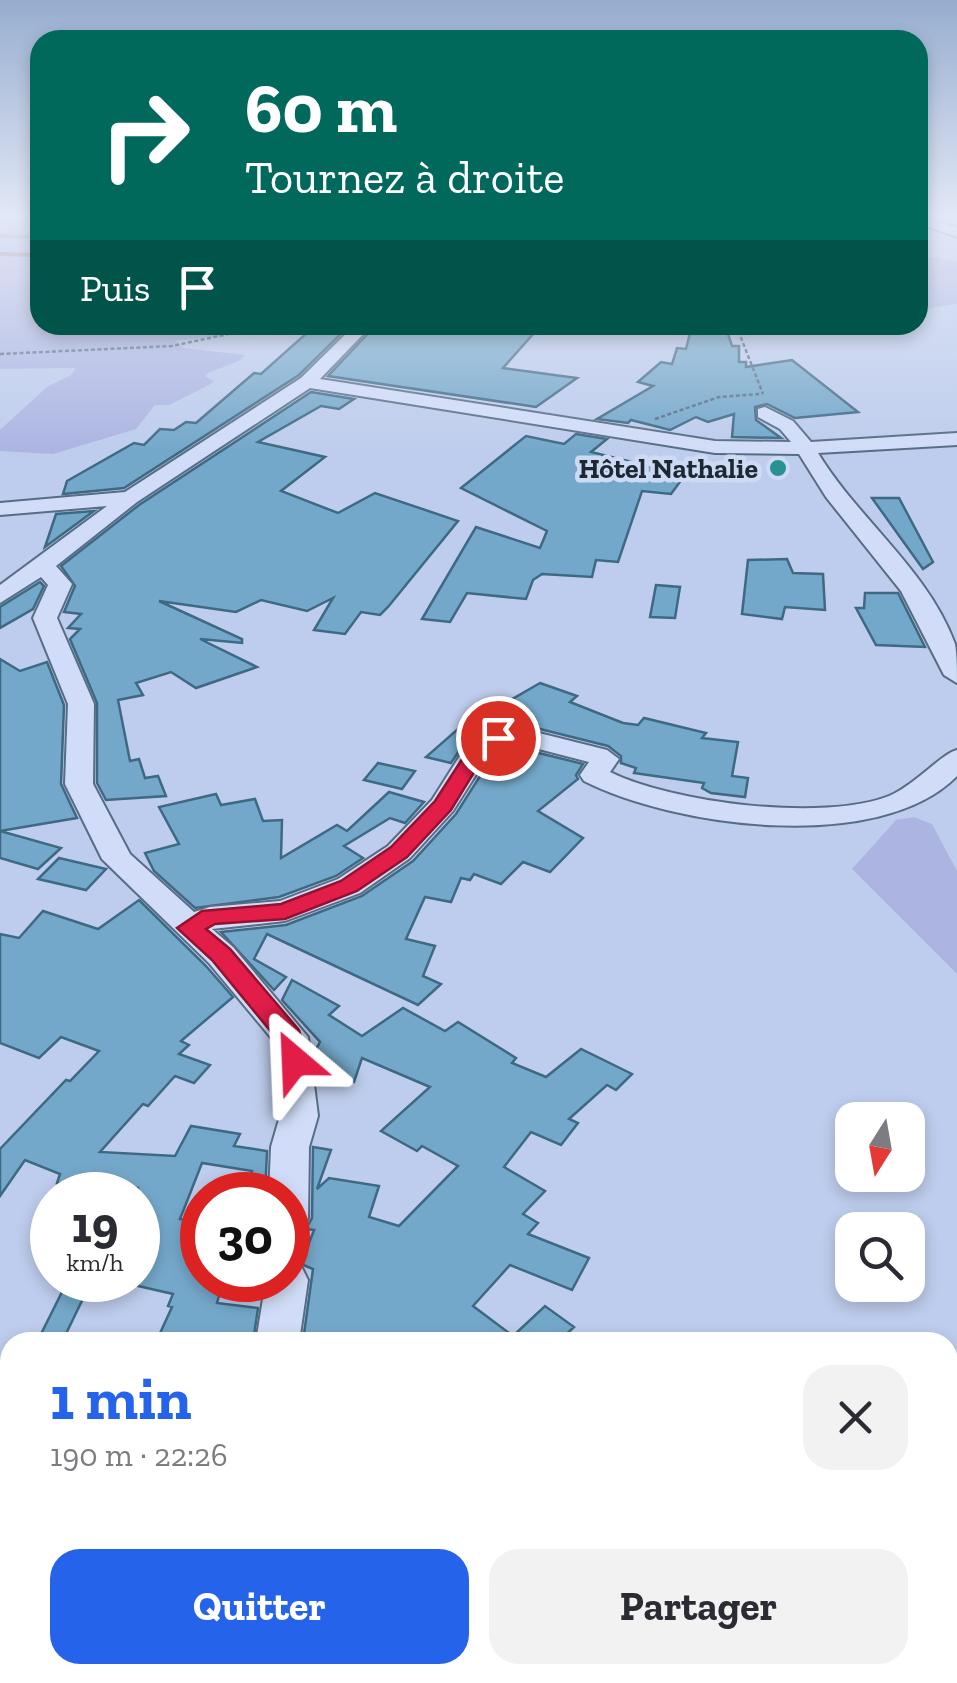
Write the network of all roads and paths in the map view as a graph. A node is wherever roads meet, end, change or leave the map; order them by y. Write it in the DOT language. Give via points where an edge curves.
graph roads {
  1 [pos="232,335"];
  2 [pos="354,335"];
  3 [pos="740,335"];
  4 [pos="0,354"];
  5 [pos="308,382"];
  6 [pos="764,403"];
  7 [pos="620,433"];
  8 [pos="957,439"];
  9 [pos="806,448"];
  10 [pos="130,498"];
  11 [pos="0,509"];
  12 [pos="44,566"];
  13 [pos="0,596"];
  14 [pos="957,675"];
  15 [pos="957,758"];
  16 [pos="189,928"];
  17 [pos="289,1172"];
  18 [pos="284,1302"];
  19 [pos="279,1332"];
  1 -- 4 [label="path"];
  2 -- 5 [label="street"];
  3 -- 6 [label="path"];
  5 -- 7 [label="street"];
  5 -- 10 [label="street"];
  6 -- 7 [label="path" via="690,405"];
  6 -- 9 [label="street"];
  7 -- 9 [label="street" via="716,447"];
  8 -- 9 [label="street"];
  9 -- 14 [label="street" via="913,588"];
  10 -- 11 [label="street"];
  10 -- 12 [label="street"];
  12 -- 13 [label="street"];
  12 -- 16 [label="street" via="60,584 45,618 82,704 79,784 117,859"];
  15 -- 16 [label="street" via="942,780 868,810 716,810 619,791 594,775 605,759 597,756 526,738 498,738 473,757 443,805 399,852 349,886 285,911 220,915"];
  16 -- 17 [label="street" via="290,1036 300,1116"];
  18 -- 19 [label="street"];
}
